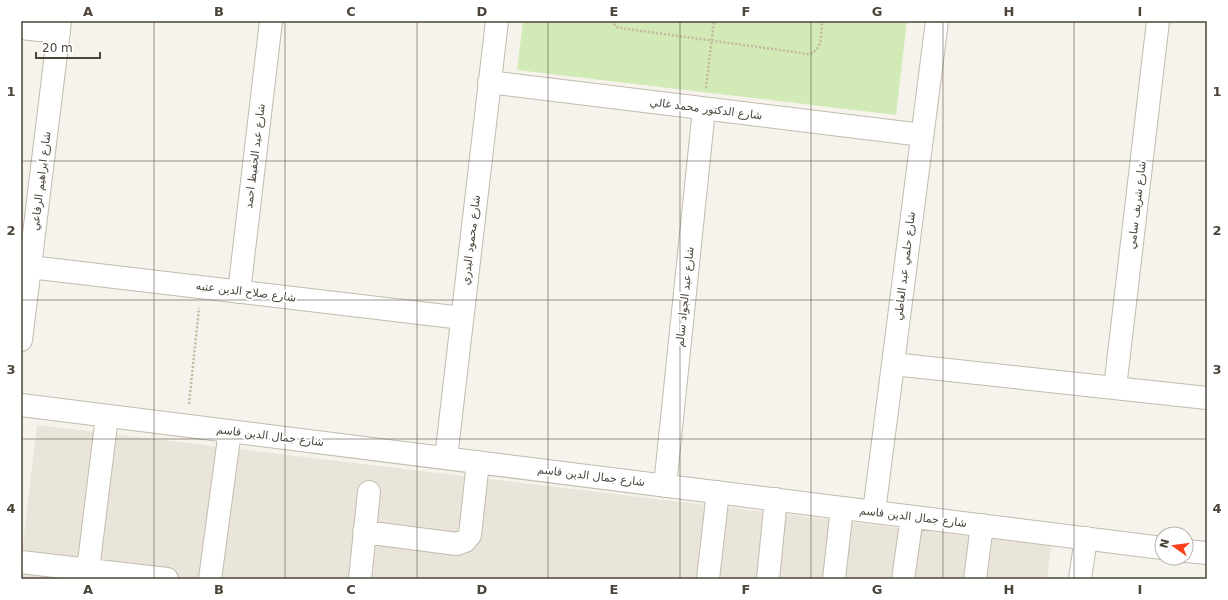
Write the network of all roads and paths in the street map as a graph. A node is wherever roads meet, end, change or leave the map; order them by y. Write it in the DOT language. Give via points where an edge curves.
graph roads {
  1 [pos="271,21"];
  2 [pos="497,21"];
  3 [pos="611,21"];
  4 [pos="714,21"];
  5 [pos="822,21"];
  6 [pos="937,21"];
  7 [pos="1158,21"];
  8 [pos="60,27"];
  9 [pos="21,28"];
  10 [pos="712,40"];
  11 [pos="489,82"];
  12 [pos="704,109"];
  13 [pos="922,135"];
  14 [pos="30,267"];
  15 [pos="201,287"];
  16 [pos="239,292"];
  17 [pos="462,318"];
  18 [pos="21,340"];
  19 [pos="893,364"];
  20 [pos="1115,388"];
  21 [pos="1207,398"];
  22 [pos="21,405"];
  23 [pos="107,416"];
  24 [pos="187,426"];
  25 [pos="230,431"];
  26 [pos="446,458"];
  27 [pos="478,462"];
  28 [pos="666,486"];
  29 [pos="369,492"];
  30 [pos="718,492"];
  31 [pos="776,499"];
  32 [pos="842,508"];
  33 [pos="874,512"];
  34 [pos="912,517"];
  35 [pos="982,525"];
  36 [pos="364,532"];
  37 [pos="1086,538"];
  38 [pos="1154,547"];
  39 [pos="1194,552"];
  40 [pos="1207,553"];
  41 [pos="21,562"];
  42 [pos="88,570"];
  43 [pos="167,579"];
  44 [pos="210,579"];
  45 [pos="360,579"];
  46 [pos="708,579"];
  47 [pos="768,579"];
  48 [pos="834,579"];
  49 [pos="903,579"];
  50 [pos="975,579"];
  51 [pos="1080,579"];
  1 -- 16 [label="street, شارع عبد الحفيظ احمد"];
  2 -- 11 [label="street, شارع محمود البدري"];
  3 -- 10 [label="path" via="620,28"];
  4 -- 10 [label="path"];
  5 -- 10 [label="path" via="819,46 815,52 809,54"];
  6 -- 13 [label="street, شارع حلمي عبد العاطي"];
  7 -- 20 [label="street, شارع شريف سامي"];
  8 -- 9 [label="street"];
  8 -- 14 [label="street, شارع ابراهيم الرفاعي"];
  10 -- 12 [label="path"];
  11 -- 12 [label="street, شارع الدكتور محمد غالي"];
  11 -- 17 [label="street, شارع محمود البدري"];
  12 -- 13 [label="street, شارع الدكتور محمد غالي"];
  12 -- 28 [label="street, شارع عبد الجواد سالم"];
  13 -- 19 [label="street, شارع حلمي عبد العاطي"];
  14 -- 15 [label="street, شارع صلاح الدين عتبه"];
  14 -- 18 [label="street, شارع ابراهيم الرفاعي"];
  15 -- 16 [label="street, شارع صلاح الدين عتبه"];
  15 -- 24 [label="path"];
  16 -- 17 [label="street, شارع صلاح الدين عتبه"];
  17 -- 26 [label="street, شارع محمود البدري"];
  19 -- 20 [label="street"];
  19 -- 33 [label="street, شارع حلمي عبد العاطي"];
  20 -- 21 [label="street"];
  22 -- 23 [label="street, شارع جمال الدين قاسم"];
  23 -- 24 [label="street, شارع جمال الدين قاسم"];
  23 -- 42 [label="street"];
  24 -- 25 [label="street, شارع جمال الدين قاسم"];
  25 -- 26 [label="street, شارع جمال الدين قاسم"];
  25 -- 44 [label="street"];
  26 -- 27 [label="street, شارع جمال الدين قاسم"];
  27 -- 28 [label="street, شارع جمال الدين قاسم"];
  27 -- 36 [label="street" via="470,535 465,541 457,544"];
  28 -- 30 [label="street, شارع جمال الدين قاسم"];
  29 -- 36 [label="street"];
  30 -- 31 [label="street, شارع جمال الدين قاسم"];
  30 -- 46 [label="street"];
  31 -- 32 [label="street, شارع جمال الدين قاسم"];
  31 -- 47 [label="street"];
  32 -- 33 [label="street, شارع جمال الدين قاسم"];
  32 -- 48 [label="street"];
  33 -- 34 [label="street, شارع جمال الدين قاسم"];
  34 -- 35 [label="street, شارع جمال الدين قاسم"];
  34 -- 49 [label="street"];
  35 -- 37 [label="street, شارع جمال الدين قاسم"];
  35 -- 50 [label="street"];
  36 -- 45 [label="street"];
  37 -- 38 [label="street, شارع جمال الدين قاسم"];
  37 -- 51 [label="street"];
  39 -- 40 [label="street"];
  41 -- 42 [label="street"];
  42 -- 43 [label="street"];
}
